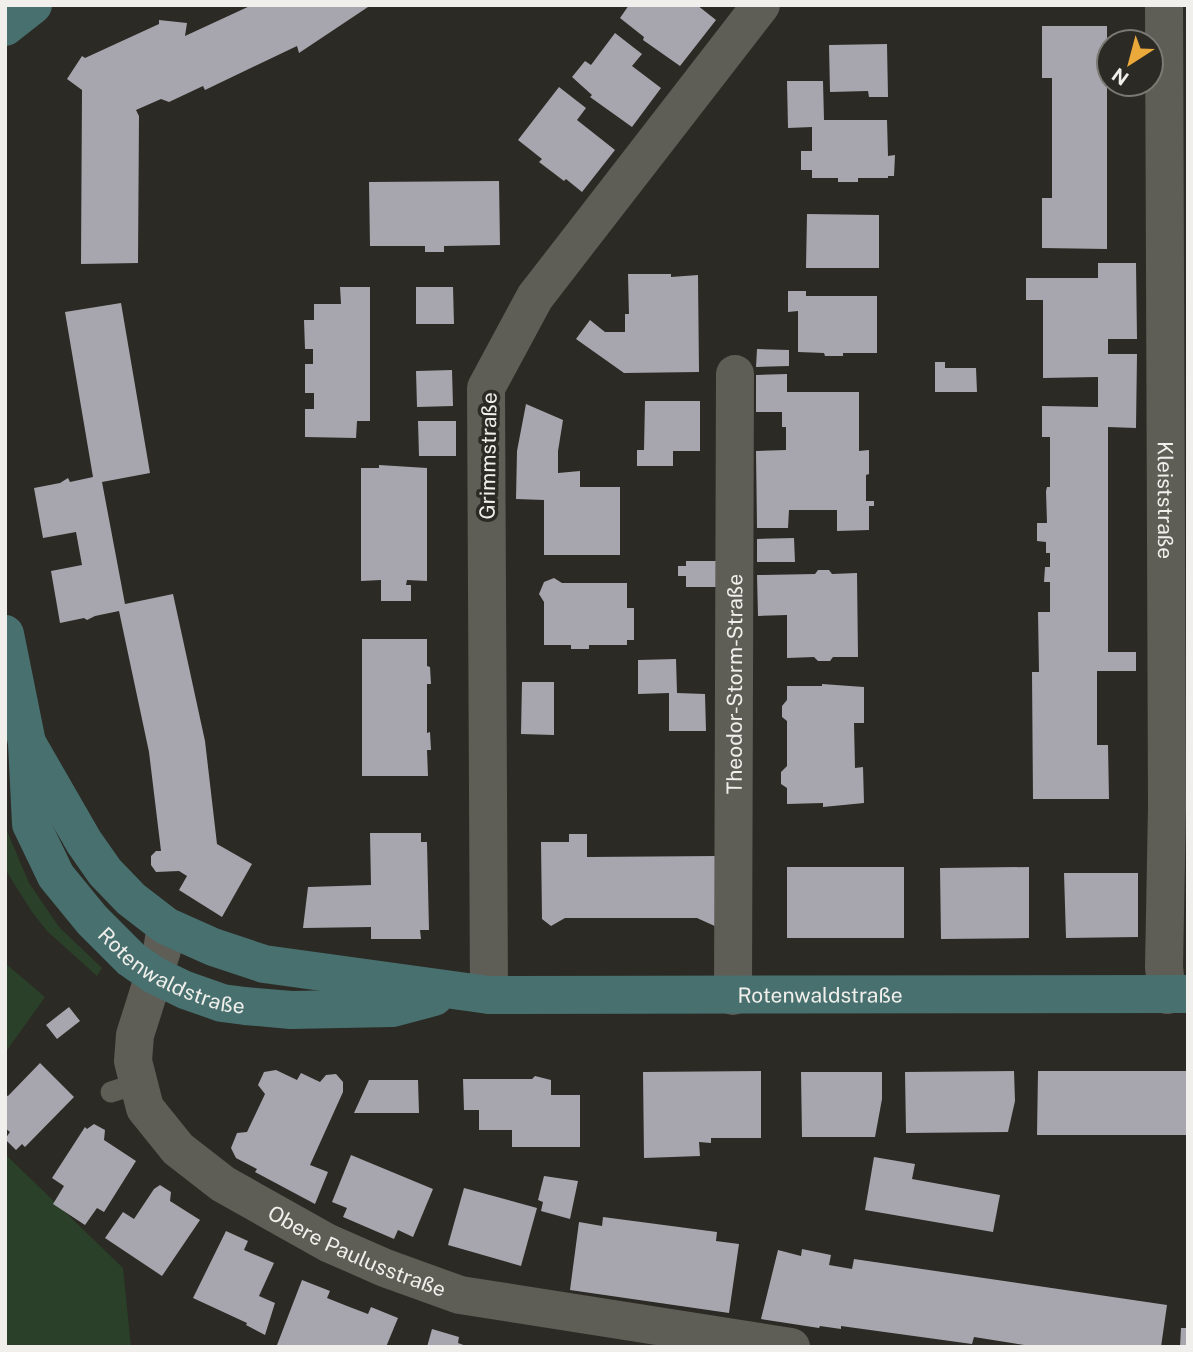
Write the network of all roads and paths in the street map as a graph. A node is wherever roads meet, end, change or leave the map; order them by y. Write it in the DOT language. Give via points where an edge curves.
graph roads {
  1 [pos="33,5"];
  2 [pos="761,5"];
  3 [pos="1164,5"];
  4 [pos="5,27"];
  5 [pos="735,374"];
  6 [pos="5,634"];
  7 [pos="27,743"];
  8 [pos="166,926"];
  9 [pos="154,975"];
  10 [pos="471,993"];
  11 [pos="1177,994"];
  12 [pos="733,996"];
  13 [pos="791,1347"];
  1 -- 4 [label="main road"];
  2 -- 10 [label="street, Grimmstraße" via="535,297 486,388"];
  3 -- 11 [label="street, Kleiststraße" via="1164,967"];
  5 -- 12 [label="street, Theodor-Storm-Straße"];
  6 -- 7 [label="main road, Rotenwaldstraße"];
  7 -- 8 [label="main road, Rotenwaldstraße" via="105,872"];
  7 -- 9 [label="main road, Rotenwaldstraße" via="31,824 56,876 105,934"];
  8 -- 9 [label="street, Obere Paulusstraße"];
  8 -- 10 [label="main road, Rotenwaldstraße" via="264,964"];
  9 -- 10 [label="main road, Rotenwaldstraße" via="222,1003 291,1010 393,1008"];
  9 -- 13 [label="street, Obere Paulusstraße" via="125,1088 178,1149 223,1184 328,1243 460,1295"];
  10 -- 12 [label="main road, Rotenwaldstraße"];
  11 -- 12 [label="main road, Rotenwaldstraße"];
}
